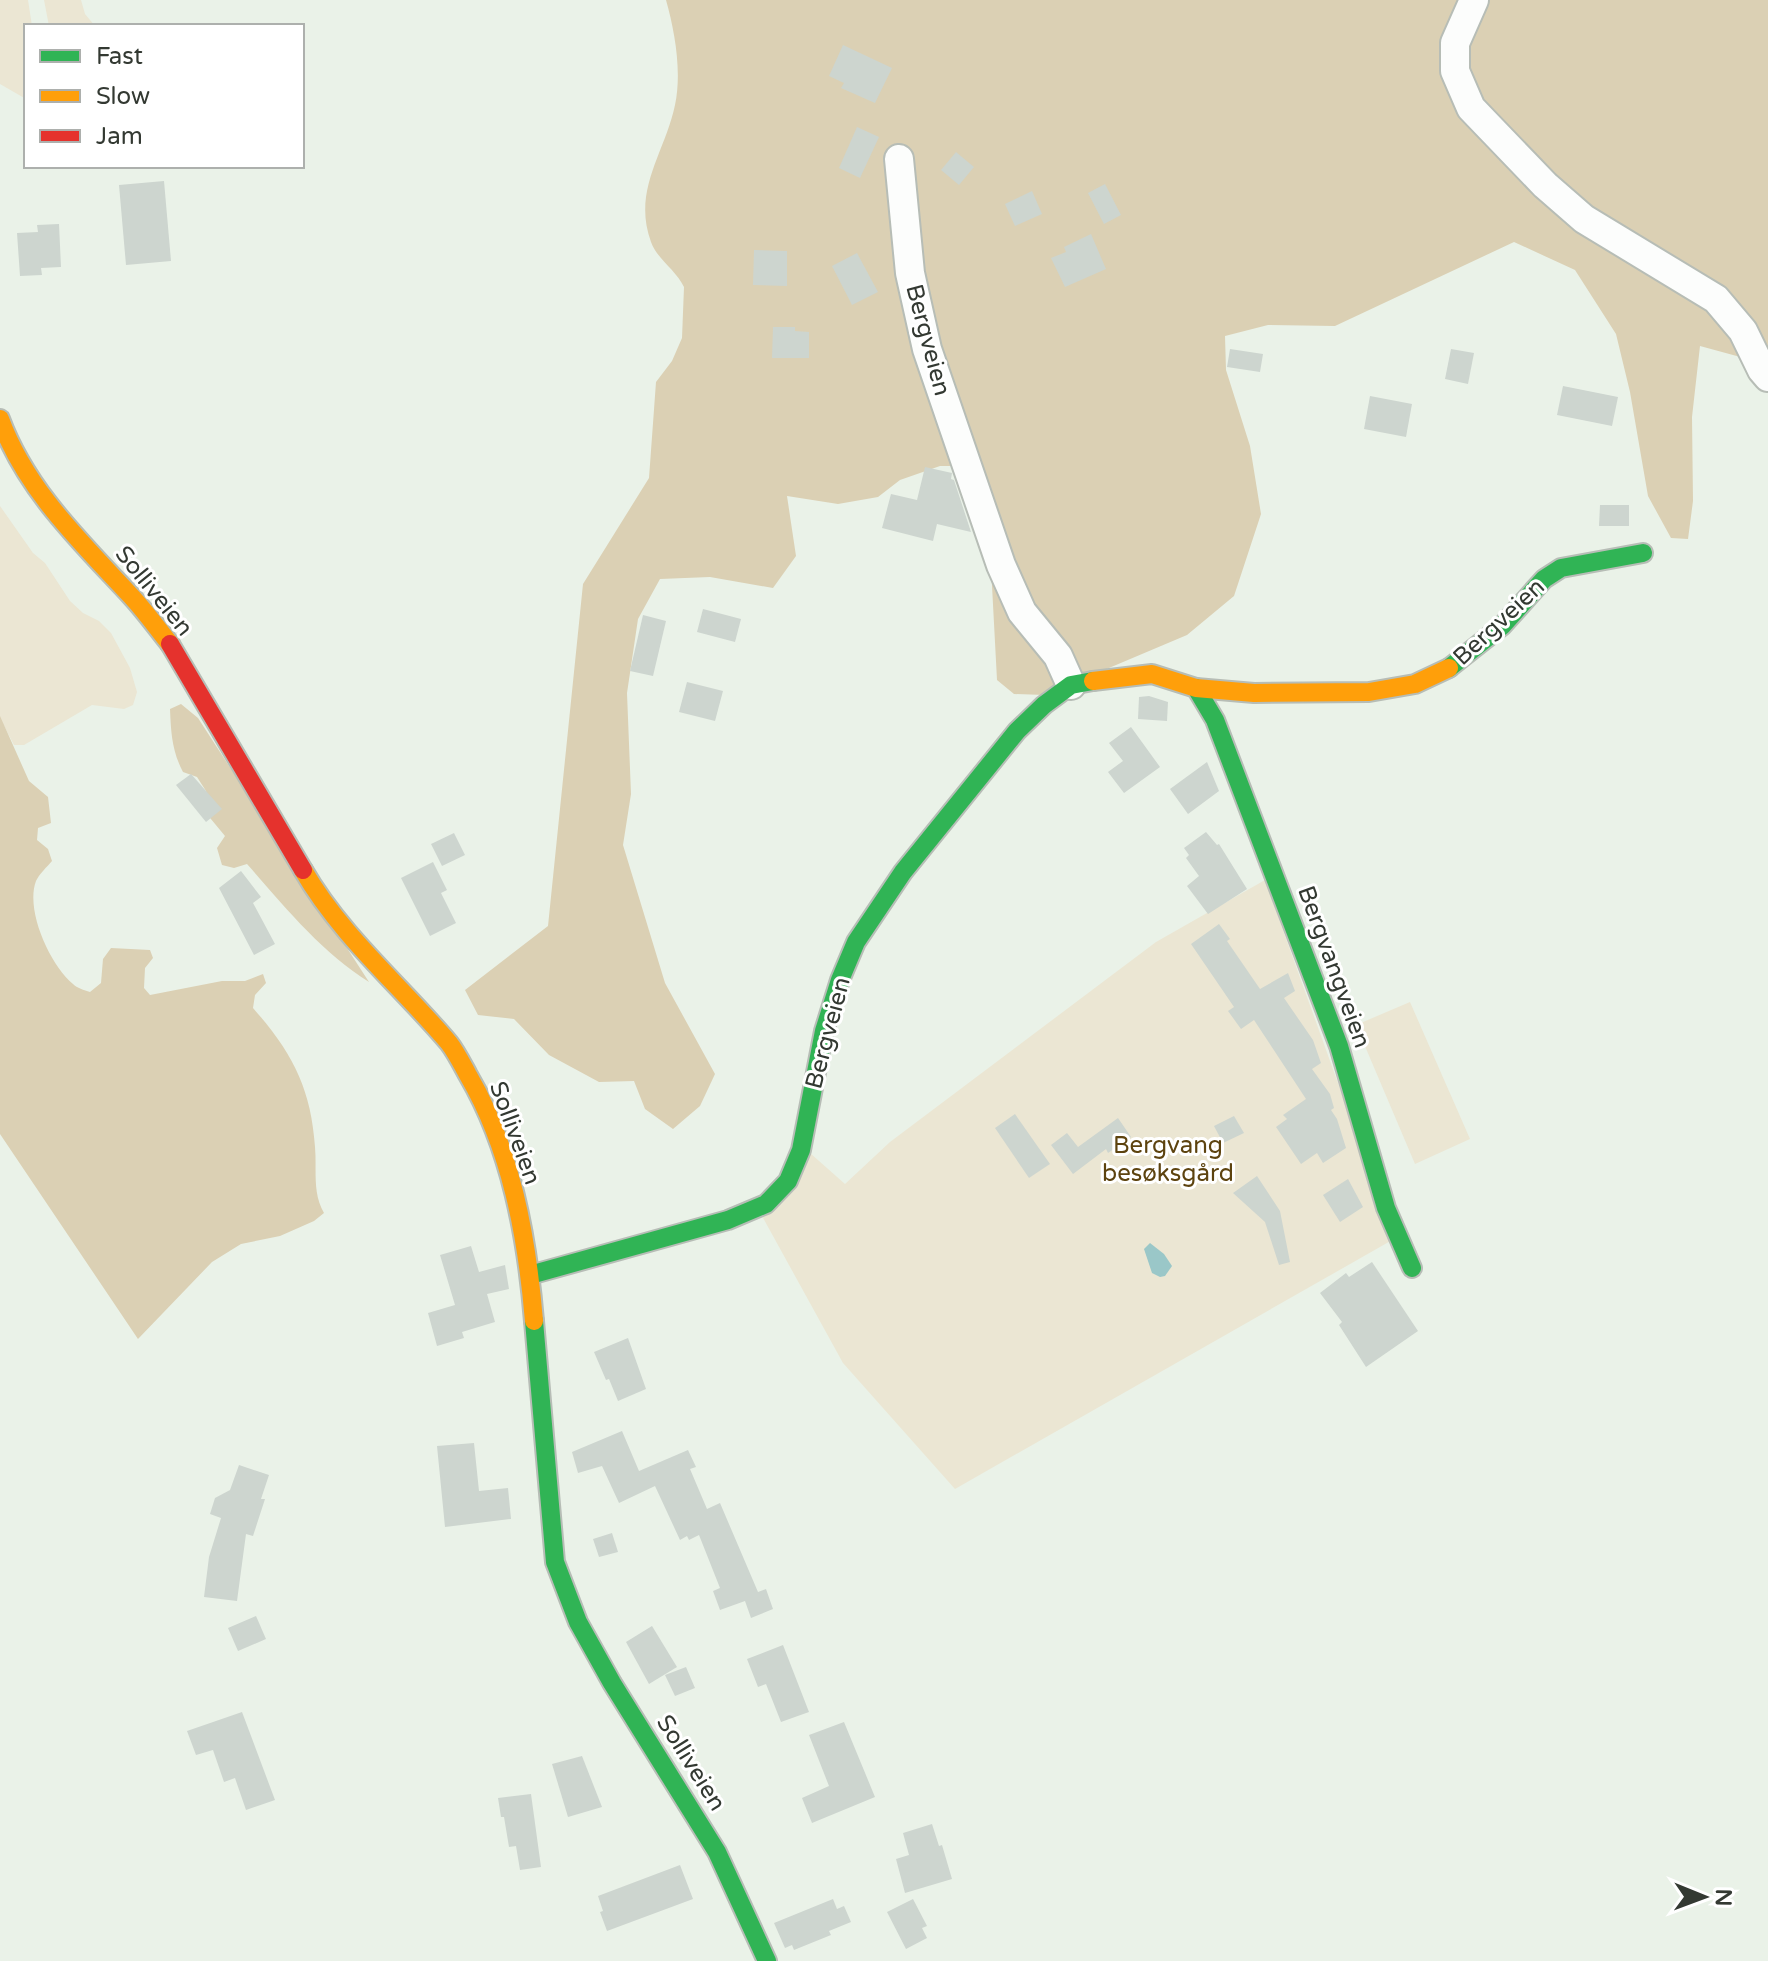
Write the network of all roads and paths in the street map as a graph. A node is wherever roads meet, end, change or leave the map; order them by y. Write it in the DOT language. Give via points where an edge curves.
graph roads {
  1 [pos="1474,0"];
  2 [pos="899,159"];
  3 [pos="1768,377"];
  4 [pos="0,419"];
  5 [pos="1643,553"];
  6 [pos="1071,685"];
  7 [pos="1196,688"];
  8 [pos="1412,1268"];
  9 [pos="530,1275"];
  10 [pos="767,1961"];
  1 -- 3 [label="street" via="1455,43 1455,71 1471,108 1584,219 1716,299 1743,331"];
  2 -- 6 [label="street, Bergveien" via="910,273 927,349 1001,565 1022,612 1058,656"];
  4 -- 9 [label="street, Solliveien" via="36,489 170,644 318,896 451,1046 482,1099 507,1164"];
  5 -- 7 [label="street, Bergveien" via="1561,568 1460,660 1415,684 1369,692"];
  6 -- 7 [label="street, Bergveien" via="1152,674"];
  6 -- 9 [label="street, Bergveien" via="1017,731 903,872 856,942 824,1031 801,1150 788,1181 766,1204 728,1220"];
  7 -- 8 [label="street, Bergvangveien" via="1215,720 1339,1046 1386,1208"];
  9 -- 10 [label="street, Solliveien" via="555,1562 578,1622 717,1852"];
}
